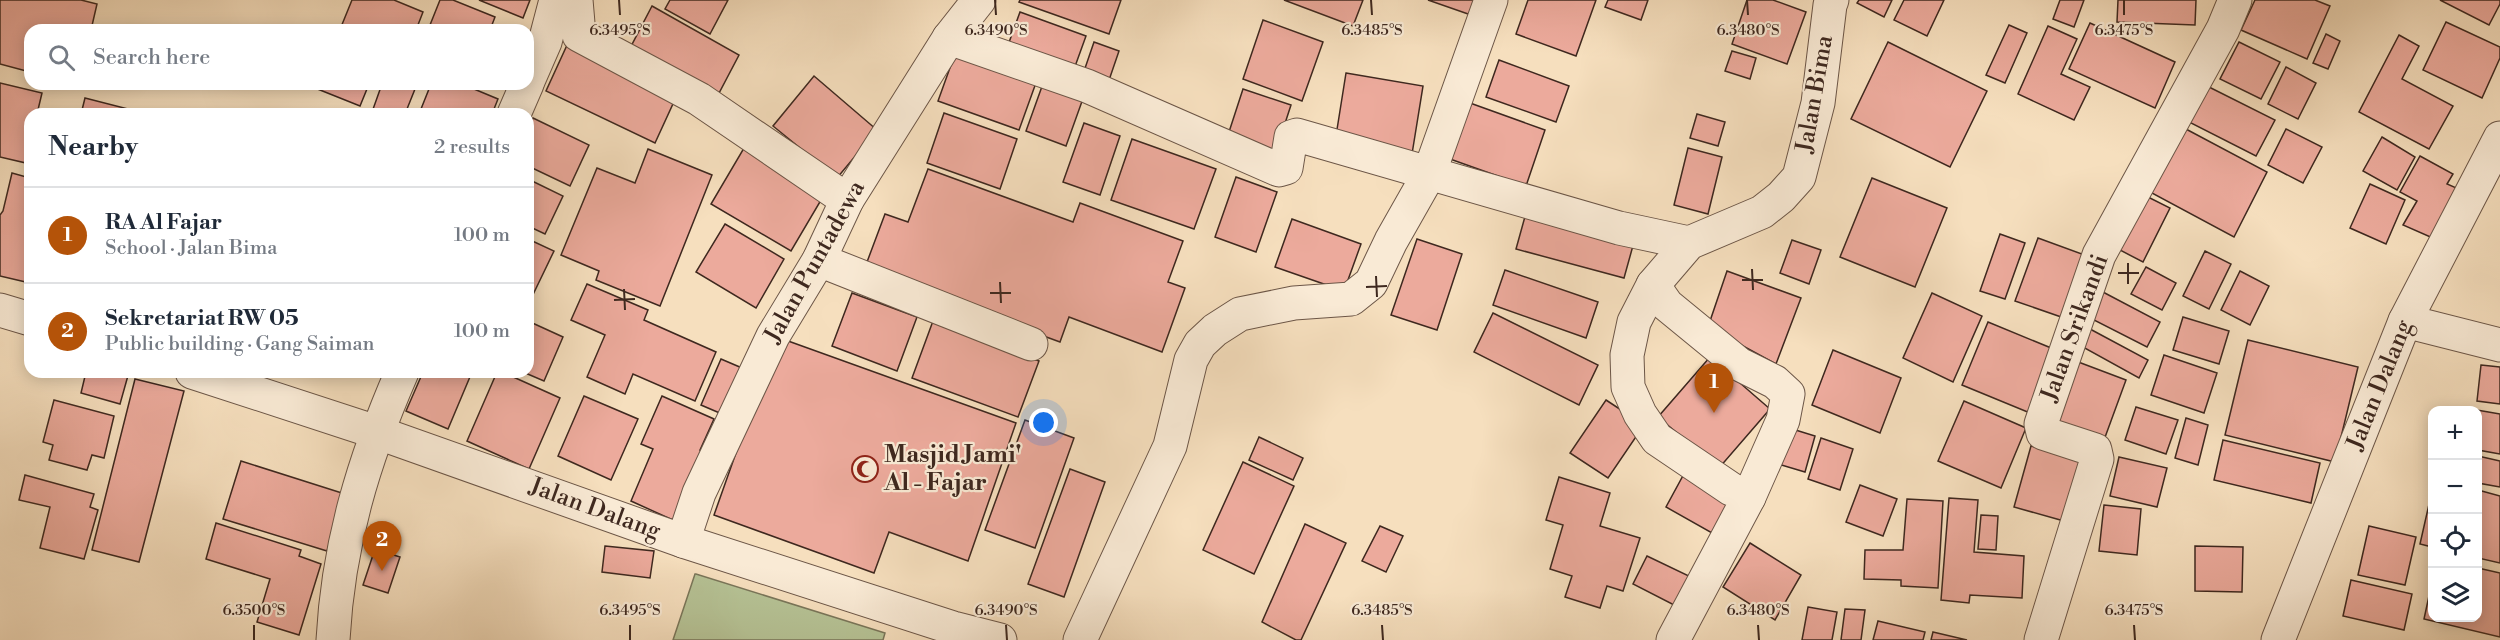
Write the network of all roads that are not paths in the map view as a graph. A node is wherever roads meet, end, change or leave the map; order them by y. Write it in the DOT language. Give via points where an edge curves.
graph roads {
  1 [pos="556,0"];
  2 [pos="576,0"];
  3 [pos="979,0"];
  4 [pos="1491,0"];
  5 [pos="2235,0"];
  6 [pos="1826,2"];
  7 [pos="949,38"];
  8 [pos="534,66"];
  9 [pos="524,90"];
  10 [pos="516,108"];
  11 [pos="2500,138"];
  12 [pos="1429,174"];
  13 [pos="847,200"];
  14 [pos="1689,243"];
  15 [pos="819,260"];
  16 [pos="1653,285"];
  17 [pos="0,310"];
  18 [pos="24,317"];
  19 [pos="2405,321"];
  20 [pos="1031,344"];
  21 [pos="2500,345"];
  22 [pos="210,378"];
  23 [pos="399,378"];
  24 [pos="376,432"];
  25 [pos="1749,497"];
  26 [pos="683,541"];
  27 [pos="333,640"];
  28 [pos="1000,640"];
  29 [pos="1080,640"];
  30 [pos="1673,640"];
  31 [pos="2041,640"];
  32 [pos="2278,640"];
  1 -- 8 [label="street"];
  2 -- 13 [label="street" via="579,35 699,99"];
  3 -- 7 [label="street, Jalan Puntadewa"];
  4 -- 12 [label="street"];
  5 -- 31 [label="street, Jalan Srikandi" via="2223,29 2099,255 2041,424 2043,434 2095,450 2097,459"];
  6 -- 14 [label="street, Jalan Bima" via="1818,103 1799,177 1762,212"];
  7 -- 12 [label="street" via="1087,86 1279,170 1286,168 1291,137 1297,135"];
  7 -- 13 [label="street, Jalan Puntadewa"];
  9 -- 10 [label="street"];
  11 -- 19 [label="street, Jalan Dalang"];
  12 -- 14 [label="street" via="1619,228"];
  12 -- 29 [label="street" via="1371,284 1351,299 1294,303 1240,314 1200,344 1191,360 1170,446"];
  13 -- 15 [label="street, Jalan Puntadewa"];
  14 -- 16 [label="street, Jalan Bima"];
  15 -- 20 [label="street"];
  15 -- 26 [label="street, Jalan Puntadewa" via="772,336 699,493"];
  16 -- 25 [label="street, Jalan Bima" via="1634,322 1627,355 1628,387 1640,414 1657,439"];
  16 -- 25 [label="street" via="1667,305 1739,364 1775,382 1788,394 1783,420"];
  17 -- 18 [label="street"];
  19 -- 21 [label="street"];
  19 -- 32 [label="street, Jalan Dalang"];
  22 -- 24 [label="street, Jalan Dalang"];
  23 -- 24 [label="street"];
  24 -- 26 [label="street, Jalan Dalang"];
  24 -- 27 [label="street" via="353,504"];
  25 -- 30 [label="street"];
  26 -- 28 [label="street, Jalan Dalang"];
}
